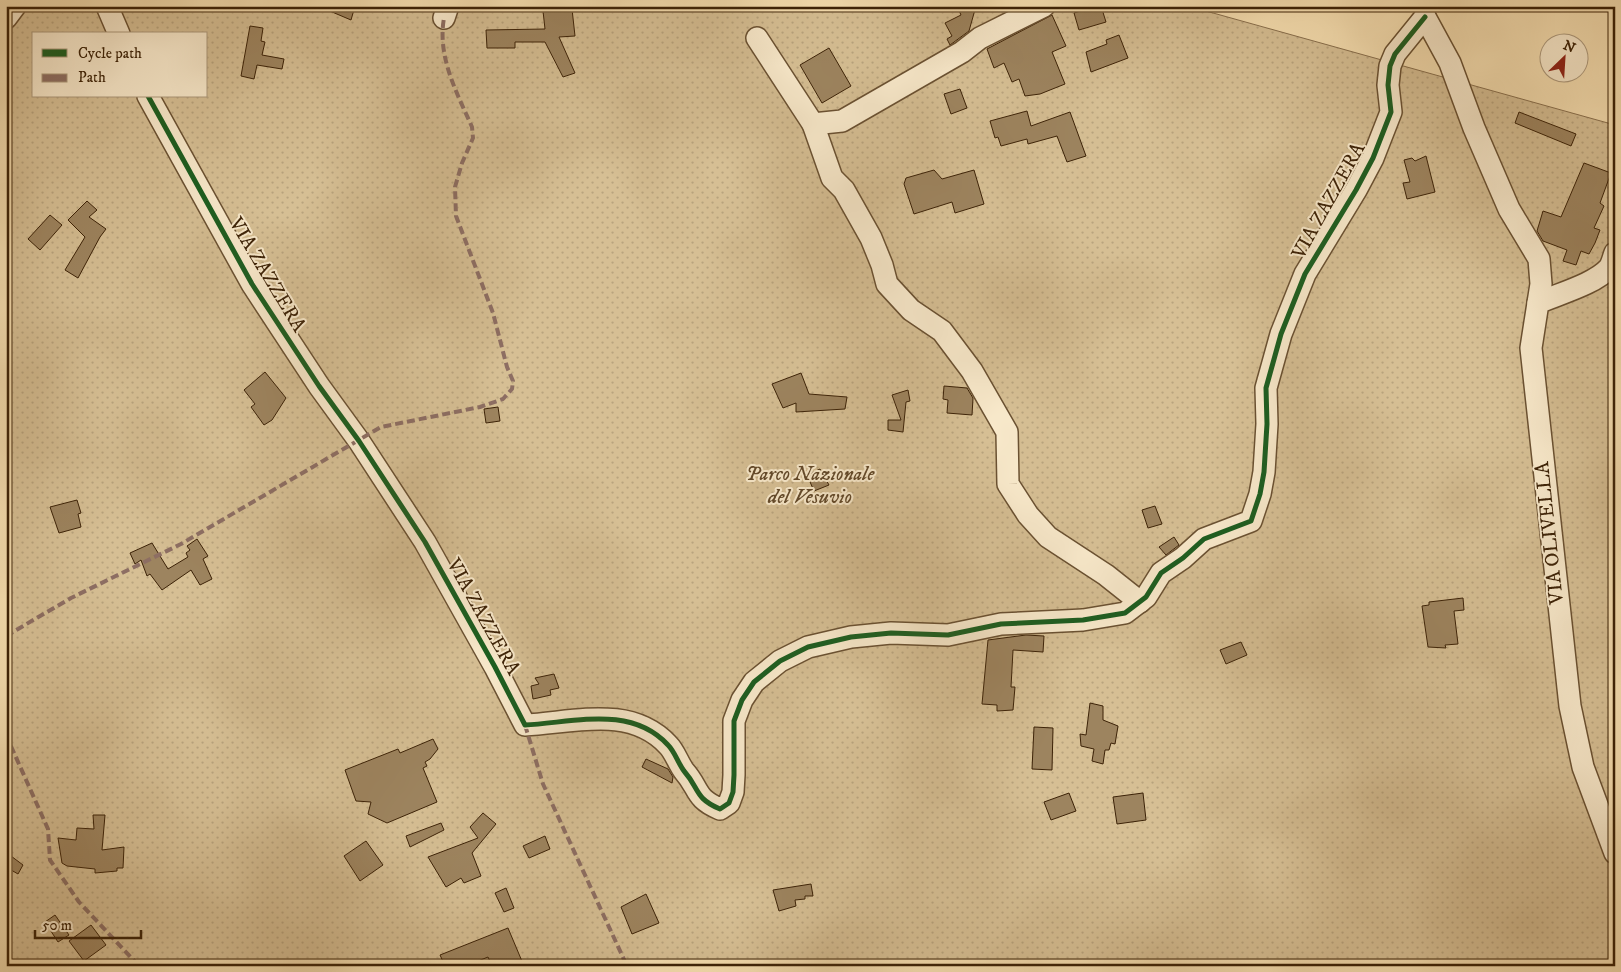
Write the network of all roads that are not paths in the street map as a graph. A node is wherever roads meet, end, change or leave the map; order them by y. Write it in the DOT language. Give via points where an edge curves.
graph roads {
  1 [pos="15,6"];
  2 [pos="107,6"];
  3 [pos="1044,6"];
  4 [pos="1425,12"];
  5 [pos="6,18"];
  6 [pos="117,32"];
  7 [pos="757,38"];
  8 [pos="149,98"];
  9 [pos="813,124"];
  10 [pos="1615,254"];
  11 [pos="1538,303"];
  12 [pos="1140,602"];
  13 [pos="1615,852"];
  1 -- 5 [label="street"];
  2 -- 6 [label="street"];
  3 -- 9 [label="street" via="980,38 962,52 842,121"];
  4 -- 11 [label="street, VIA OLIVELLA" via="1450,63 1509,209 1539,259 1541,284"];
  4 -- 12 [label="street, VIA ZAZZERA" via="1390,66 1391,112 1373,158 1305,274 1280,334 1266,388 1264,472 1250,521 1204,539 1161,573"];
  7 -- 9 [label="street"];
  8 -- 12 [label="street, VIA ZAZZERA" via="252,284 425,542 525,726 597,718 616,719 644,728 668,745 704,802 720,809 729,803 733,792 734,721 742,700 766,671 808,648 851,637 891,633 948,635 1001,624 1084,620 1125,612"];
  9 -- 12 [label="street" via="832,178 844,190 863,224 882,264 887,284 911,310 942,331 972,371 1007,432 1008,484 1028,515 1048,537"];
  10 -- 11 [label="street" via="1605,271"];
  11 -- 13 [label="street, VIA OLIVELLA" via="1531,348 1568,688 1583,767"];
}
